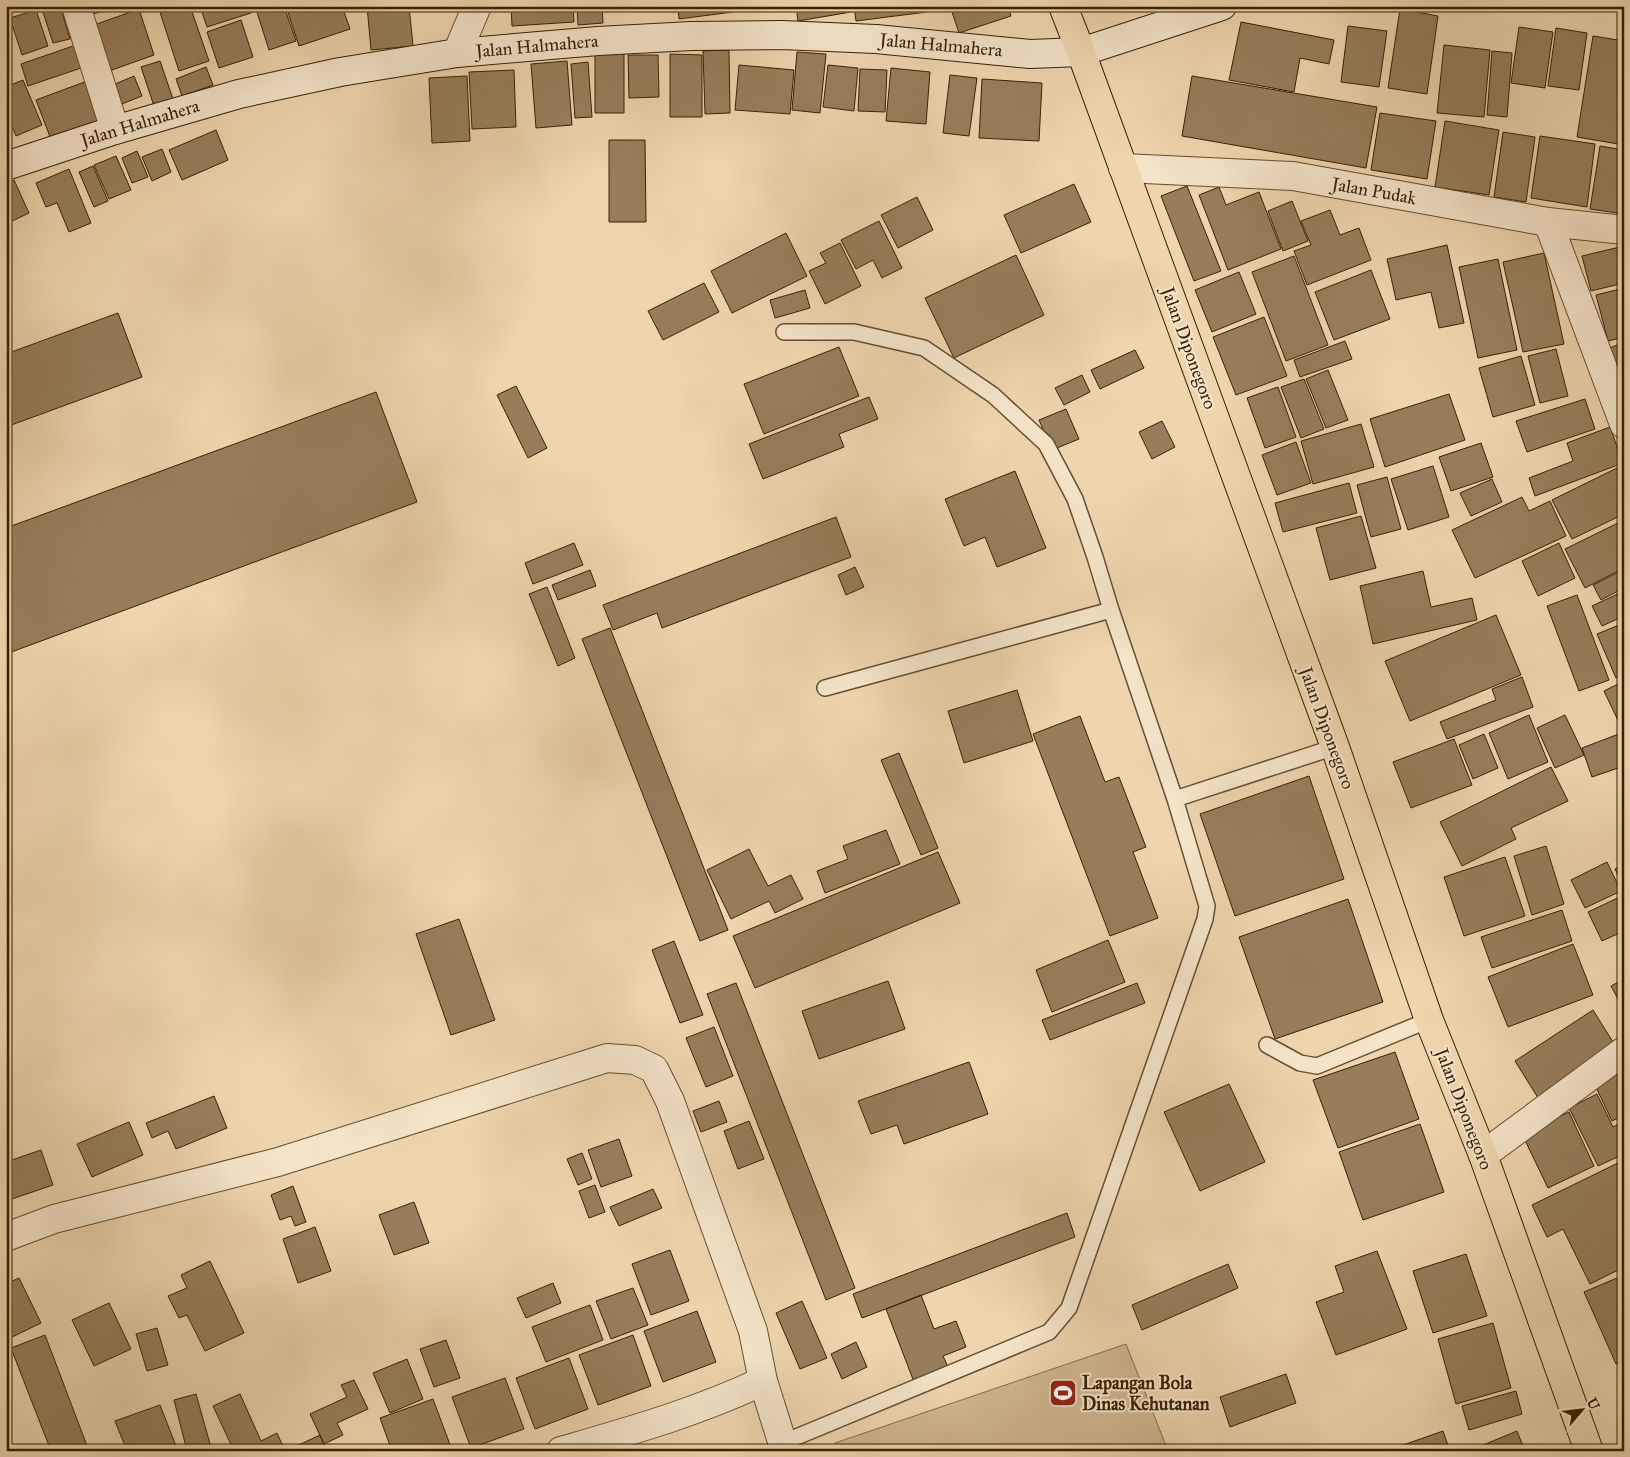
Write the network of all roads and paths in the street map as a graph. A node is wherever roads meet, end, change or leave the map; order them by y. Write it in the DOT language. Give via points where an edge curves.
graph roads {
  1 [pos="76,6"];
  2 [pos="477,6"];
  3 [pos="1063,6"];
  4 [pos="1222,6"];
  5 [pos="1081,52"];
  6 [pos="457,53"];
  7 [pos="115,130"];
  8 [pos="6,166"];
  9 [pos="1123,168"];
  10 [pos="1548,222"];
  11 [pos="1624,230"];
  12 [pos="784,332"];
  13 [pos="1624,424"];
  14 [pos="1111,610"];
  15 [pos="825,688"];
  16 [pos="1335,747"];
  17 [pos="1175,799"];
  18 [pos="1429,1020"];
  19 [pos="1268,1045"];
  20 [pos="1624,1051"];
  21 [pos="1482,1155"];
  22 [pos="6,1236"];
  23 [pos="763,1381"];
  24 [pos="783,1447"];
  25 [pos="561,1451"];
  26 [pos="1590,1451"];
  1 -- 7 [label="street"];
  2 -- 6 [label="street"];
  3 -- 5 [label="main road, Jalan Diponegoro"];
  4 -- 5 [label="street, Jalan Halmahera"];
  5 -- 6 [label="street, Jalan Halmahera" via="1030,54 876,39 691,36"];
  5 -- 9 [label="main road, Jalan Diponegoro"];
  6 -- 7 [label="street, Jalan Halmahera" via="340,72 239,94"];
  7 -- 8 [label="street, Jalan Halmahera"];
  9 -- 10 [label="street, Jalan Pudak" via="1293,176"];
  9 -- 16 [label="main road, Jalan Diponegoro"];
  10 -- 11 [label="street, Jalan Pudak"];
  10 -- 13 [label="street"];
  12 -- 14 [label="lane" via="854,332 924,348 993,396 1046,444 1075,499"];
  14 -- 15 [label="lane"];
  14 -- 17 [label="lane"];
  16 -- 17 [label="lane"];
  16 -- 18 [label="main road, Jalan Diponegoro"];
  17 -- 24 [label="lane" via="1207,906 1068,1308 1049,1332"];
  18 -- 19 [label="lane" via="1318,1066 1300,1063"];
  18 -- 21 [label="main road, Jalan Diponegoro"];
  20 -- 21 [label="street"];
  21 -- 26 [label="main road, Jalan Diponegoro"];
  22 -- 23 [label="street" via="54,1219 278,1162 607,1058 635,1060 654,1069 670,1101 753,1331"];
  23 -- 24 [label="street"];
  23 -- 25 [label="street" via="726,1399 661,1422"];
}
